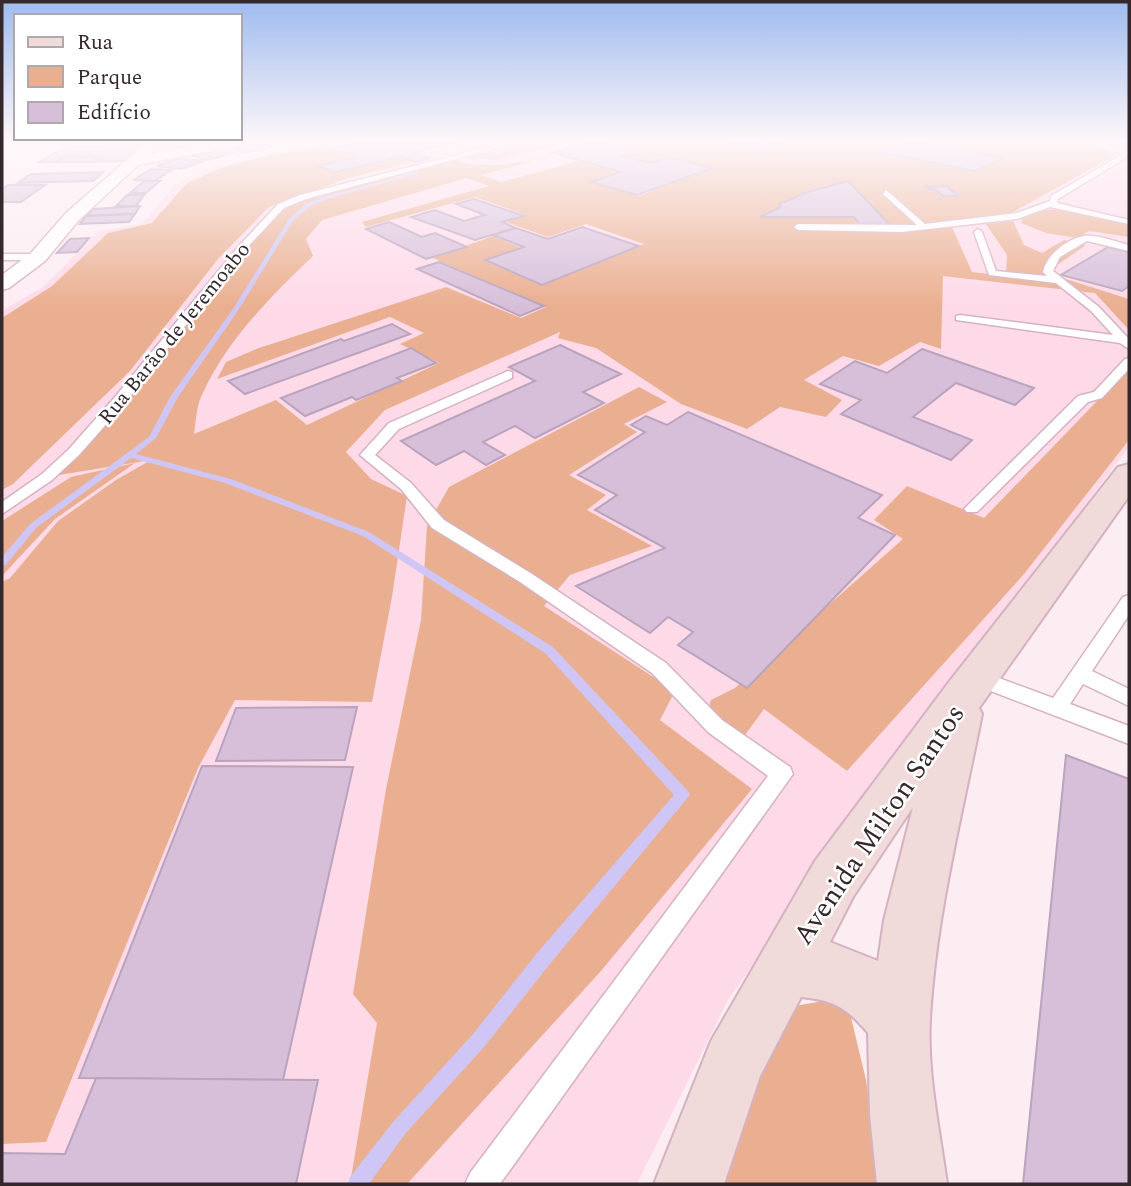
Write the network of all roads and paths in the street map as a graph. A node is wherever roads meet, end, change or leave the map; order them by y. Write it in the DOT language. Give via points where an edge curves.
graph roads {
  1 [pos="95,196"];
  2 [pos="306,196"];
  3 [pos="891,196"];
  4 [pos="1062,196"];
  5 [pos="1071,198"];
  6 [pos="1054,201"];
  7 [pos="1129,220"];
  8 [pos="922,225"];
  9 [pos="798,227"];
  10 [pos="978,232"];
  11 [pos="1129,248"];
  12 [pos="2,257"];
  13 [pos="38,257"];
  14 [pos="1057,280"];
  15 [pos="2,284"];
  16 [pos="960,318"];
  17 [pos="1126,343"];
  18 [pos="1129,362"];
  19 [pos="508,375"];
  20 [pos="1110,382"];
  21 [pos="1129,388"];
  22 [pos="1129,474"];
  23 [pos="2,509"];
  24 [pos="972,509"];
  25 [pos="1129,601"];
  26 [pos="1080,674"];
  27 [pos="971,686"];
  28 [pos="1129,698"];
  29 [pos="1058,708"];
  30 [pos="1129,736"];
  31 [pos="784,967"];
  32 [pos="899,1022"];
  33 [pos="481,1184"];
  34 [pos="690,1184"];
  35 [pos="912,1184"];
  1 -- 13 [label="street"];
  2 -- 23 [label="lane, Rua Barão de Jeremoabo" via="281,206 223,270 74,452"];
  3 -- 8 [label="lane"];
  4 -- 6 [label="lane"];
  5 -- 6 [label="lane"];
  6 -- 7 [label="lane"];
  6 -- 8 [label="lane" via="1017,216"];
  8 -- 9 [label="lane" via="888,230"];
  10 -- 14 [label="lane" via="992,273"];
  11 -- 14 [label="lane" via="1086,238 1062,251 1048,266"];
  12 -- 13 [label="lane"];
  13 -- 15 [label="street"];
  14 -- 17 [label="lane" via="1096,309"];
  16 -- 17 [label="lane"];
  18 -- 20 [label="lane"];
  19 -- 33 [label="lane" via="394,425 367,456 406,486 444,529 659,668 715,726 782,774"];
  20 -- 21 [label="lane"];
  20 -- 24 [label="lane" via="1098,395 1083,399"];
  22 -- 27 [label="main road, Avenida Milton Santos"];
  25 -- 26 [label="lane"];
  26 -- 28 [label="lane"];
  26 -- 29 [label="lane"];
  27 -- 29 [label="lane"];
  27 -- 31 [label="main road, Avenida Milton Santos" via="834,879"];
  27 -- 32 [label="main road, Avenida Milton Santos" via="912,920"];
  29 -- 30 [label="lane"];
  31 -- 32 [label="main road" via="836,971 860,982"];
  31 -- 34 [label="main road, Avenida Milton Santos" via="733,1063"];
  32 -- 35 [label="main road, Avenida Milton Santos"];
}
